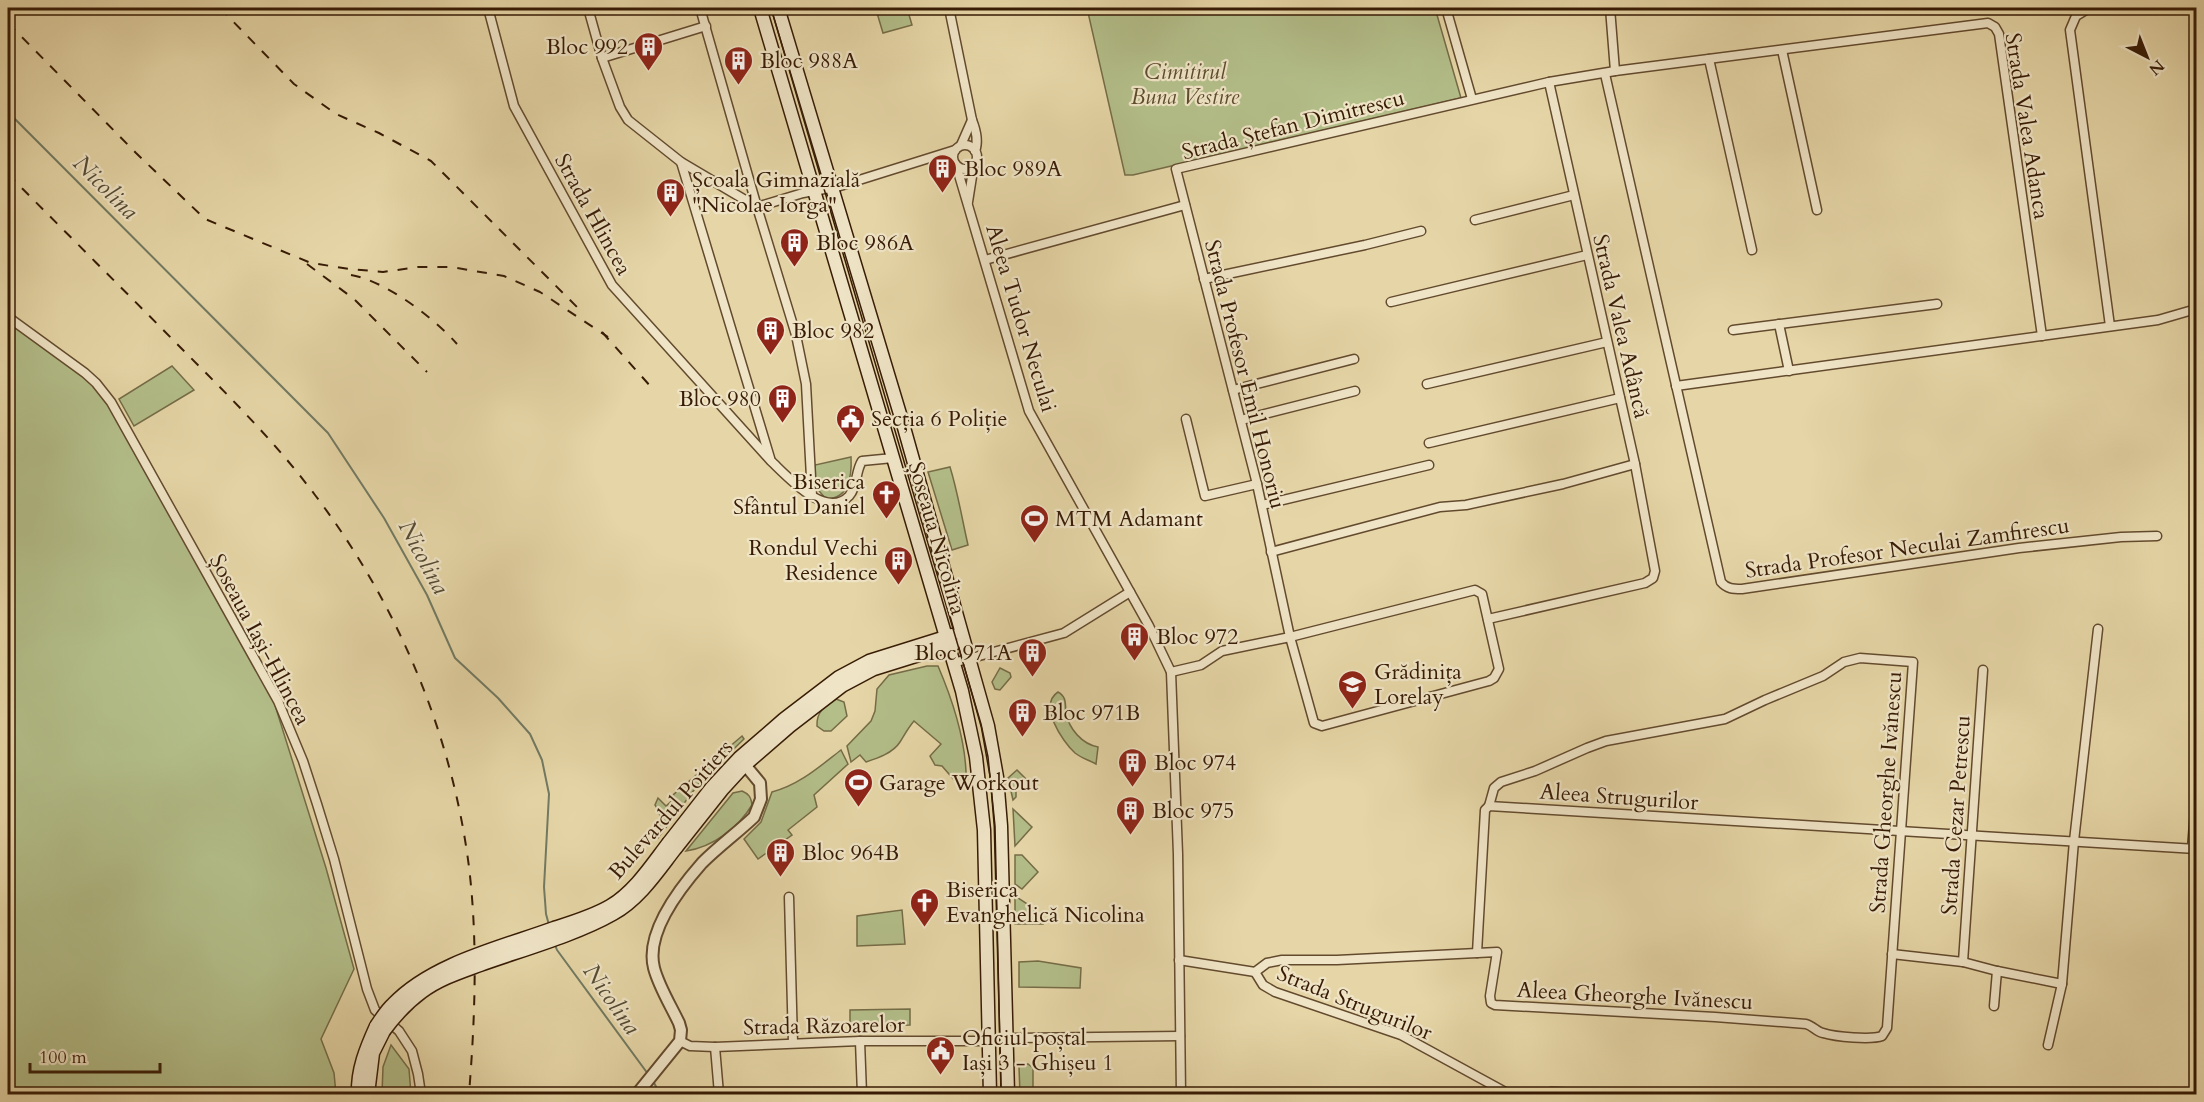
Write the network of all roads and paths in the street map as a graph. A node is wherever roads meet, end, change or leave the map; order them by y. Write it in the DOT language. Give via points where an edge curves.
graph roads {
  1 [pos="488,8"];
  2 [pos="588,8"];
  3 [pos="700,8"];
  4 [pos="760,8"];
  5 [pos="778,8"];
  6 [pos="948,8"];
  7 [pos="1446,8"];
  8 [pos="1610,8"];
  9 [pos="2088,8"];
  10 [pos="706,26"];
  11 [pos="1782,50"];
  12 [pos="602,58"];
  13 [pos="1709,59"];
  14 [pos="1615,71"];
  15 [pos="1605,74"];
  16 [pos="1549,82"];
  17 [pos="1472,99"];
  18 [pos="972,120"];
  19 [pos="958,148"];
  20 [pos="975,151"];
  21 [pos="934,156"];
  22 [pos="681,162"];
  23 [pos="955,162"];
  24 [pos="974,164"];
  25 [pos="832,188"];
  26 [pos="814,191"];
  27 [pos="1574,195"];
  28 [pos="968,203"];
  29 [pos="1185,205"];
  30 [pos="756,207"];
  31 [pos="1817,210"];
  32 [pos="1475,220"];
  33 [pos="1421,231"];
  34 [pos="1752,250"];
  35 [pos="1587,255"];
  36 [pos="985,260"];
  37 [pos="1204,279"];
  38 [pos="1391,302"];
  39 [pos="1937,304"];
  40 [pos="2196,309"];
  41 [pos="8,317"];
  42 [pos="1779,324"];
  43 [pos="2110,326"];
  44 [pos="1732,330"];
  45 [pos="2042,336"];
  46 [pos="1607,342"];
  47 [pos="1354,359"];
  48 [pos="1789,371"];
  49 [pos="1427,384"];
  50 [pos="1676,386"];
  51 [pos="1233,390"];
  52 [pos="1355,391"];
  53 [pos="1620,398"];
  54 [pos="1186,419"];
  55 [pos="1240,420"];
  56 [pos="1429,443"];
  57 [pos="893,458"];
  58 [pos="771,461"];
  59 [pos="1635,464"];
  60 [pos="1429,465"];
  61 [pos="1257,484"];
  62 [pos="812,496"];
  63 [pos="1262,506"];
  64 [pos="2157,536"];
  65 [pos="1271,552"];
  66 [pos="1130,592"];
  67 [pos="1488,619"];
  68 [pos="2098,629"];
  69 [pos="964,636"];
  70 [pos="1290,637"];
  71 [pos="946,642"];
  72 [pos="969,657"];
  73 [pos="953,663"];
  74 [pos="1983,670"];
  75 [pos="1171,672"];
  76 [pos="742,762"];
  77 [pos="2196,799"];
  78 [pos="1489,806"];
  79 [pos="1901,831"];
  80 [pos="1972,835"];
  81 [pos="2074,841"];
  82 [pos="2194,849"];
  83 [pos="789,897"];
  84 [pos="1477,953"];
  85 [pos="1892,954"];
  86 [pos="1179,960"];
  87 [pos="1964,962"];
  88 [pos="1255,972"];
  89 [pos="1997,972"];
  90 [pos="2062,984"];
  91 [pos="1994,1006"];
  92 [pos="380,1028"];
  93 [pos="1826,1034"];
  94 [pos="1180,1036"];
  95 [pos="1006,1039"];
  96 [pos="989,1040"];
  97 [pos="680,1041"];
  98 [pos="860,1041"];
  99 [pos="793,1043"];
  100 [pos="2048,1045"];
  101 [pos="716,1047"];
  102 [pos="1181,1094"];
  103 [pos="358,1095"];
  104 [pos="368,1095"];
  105 [pos="420,1095"];
  106 [pos="637,1095"];
  107 [pos="719,1095"];
  108 [pos="862,1095"];
  109 [pos="990,1095"];
  110 [pos="1008,1095"];
  111 [pos="1076,1095"];
  112 [pos="1509,1095"];
  113 [pos="1548,1095"];
  114 [pos="1613,1095"];
  1 -- 58 [label="street, Strada Hlincea" via="514,106 612,285"];
  2 -- 12 [label="street"];
  3 -- 10 [label="street"];
  4 -- 26 [label="main road, Șoseaua Nicolina"];
  5 -- 25 [label="main road, Șoseaua Nicolina"];
  6 -- 18 [label="street, Aleea Tudor Neculai"];
  7 -- 17 [label="street"];
  8 -- 14 [label="street"];
  9 -- 43 [label="street" via="2076,16 2070,30"];
  10 -- 12 [label="street"];
  10 -- 30 [label="street"];
  11 -- 13 [label="street, Strada Valea Adanca"];
  11 -- 31 [label="street"];
  11 -- 45 [label="street, Strada Valea Adanca" via="1984,23 1995,27"];
  12 -- 22 [label="street" via="628,120"];
  13 -- 14 [label="street, Strada Valea Adanca"];
  13 -- 34 [label="street"];
  14 -- 15 [label="street, Strada Valea Adanca"];
  15 -- 16 [label="street, Strada Valea Adanca"];
  15 -- 50 [label="street, Strada Profesor Neculai Zamfirescu"];
  16 -- 17 [label="street, Strada Ștefan Dimitrescu"];
  16 -- 27 [label="street, Strada Valea Adâncă"];
  17 -- 29 [label="street, Strada Ștefan Dimitrescu" via="1176,169"];
  18 -- 19 [label="street, Aleea Tudor Neculai"];
  18 -- 20 [label="street, Aleea Tudor Neculai"];
  19 -- 20 [label="street" via="968,145"];
  19 -- 21 [label="street"];
  19 -- 23 [label="street, Aleea Tudor Neculai"];
  20 -- 24 [label="street, Aleea Tudor Neculai"];
  21 -- 23 [label="street"];
  21 -- 25 [label="street"];
  22 -- 30 [label="street"];
  22 -- 58 [label="street"];
  23 -- 24 [label="street" via="966,168"];
  23 -- 28 [label="street, Aleea Tudor Neculai"];
  24 -- 28 [label="street, Aleea Tudor Neculai"];
  25 -- 26 [label="street"];
  25 -- 69 [label="main road, Șoseaua Nicolina"];
  26 -- 30 [label="street"];
  26 -- 57 [label="main road, Șoseaua Nicolina"];
  27 -- 32 [label="street"];
  27 -- 35 [label="street, Strada Valea Adâncă"];
  28 -- 36 [label="street, Aleea Tudor Neculai"];
  29 -- 36 [label="street"];
  29 -- 37 [label="street, Strada Profesor Emil Honoriu"];
  30 -- 62 [label="street" via="806,384"];
  33 -- 37 [label="street"];
  35 -- 38 [label="street"];
  35 -- 46 [label="street, Strada Valea Adâncă"];
  36 -- 66 [label="street, Aleea Tudor Neculai" via="1029,411"];
  37 -- 51 [label="street, Strada Profesor Emil Honoriu"];
  39 -- 42 [label="street"];
  40 -- 43 [label="street" via="2158,320"];
  41 -- 105 [label="street, Șoseaua Iași-Hlincea" via="85,373 111,402 278,701 322,821 367,989 375,1010 399,1031 412,1051"];
  42 -- 44 [label="street"];
  42 -- 48 [label="street"];
  43 -- 45 [label="street"];
  45 -- 48 [label="street"];
  46 -- 49 [label="street"];
  46 -- 53 [label="street, Strada Valea Adâncă"];
  47 -- 51 [label="street"];
  48 -- 50 [label="street"];
  50 -- 64 [label="street, Strada Profesor Neculai Zamfirescu" via="1721,582 1731,589 2019,548"];
  51 -- 55 [label="street, Strada Profesor Emil Honoriu"];
  52 -- 55 [label="street"];
  53 -- 56 [label="street"];
  53 -- 59 [label="street, Strada Valea Adâncă"];
  54 -- 61 [label="street" via="1205,496"];
  55 -- 61 [label="street, Strada Profesor Emil Honoriu"];
  57 -- 62 [label="street, Strada Hlincea" via="862,461 856,471 855,487 840,502 832,505"];
  57 -- 71 [label="main road, Șoseaua Nicolina"];
  58 -- 62 [label="street, Strada Hlincea"];
  59 -- 65 [label="street" via="1466,506 1440,507"];
  59 -- 67 [label="street, Strada Valea Adâncă" via="1655,571 1653,578"];
  60 -- 63 [label="street"];
  61 -- 63 [label="street, Strada Profesor Emil Honoriu"];
  63 -- 65 [label="street, Strada Profesor Emil Honoriu"];
  65 -- 70 [label="street, Strada Profesor Emil Honoriu"];
  66 -- 72 [label="street" via="1064,633"];
  66 -- 75 [label="street, Aleea Tudor Neculai"];
  67 -- 70 [label="street" via="1482,594 1472,591"];
  67 -- 70 [label="street, Strada Profesor Emil Honoriu" via="1499,664 1494,678 1322,726 1314,723"];
  68 -- 81 [label="street"];
  69 -- 71 [label="main road, Bulevardul Poitiers"];
  69 -- 72 [label="main road, Șoseaua Nicolina"];
  70 -- 75 [label="street" via="1222,651 1201,666"];
  71 -- 73 [label="main road, Șoseaua Nicolina"];
  71 -- 76 [label="main road, Bulevardul Poitiers" via="869,661 838,677 784,719"];
  72 -- 73 [label="street"];
  72 -- 95 [label="main road, Șoseaua Nicolina" via="988,726 999,792"];
  73 -- 96 [label="main road, Șoseaua Nicolina" via="971,731 982,804"];
  74 -- 80 [label="street, Strada Cezar Petrescu"];
  75 -- 86 [label="street, Aleea Tudor Neculai"];
  76 -- 92 [label="main road, Bulevardul Poitiers, bridge" via="712,787 673,845 610,905 444,969 418,983 393,1004"];
  76 -- 97 [label="street" via="760,783 759,808 693,874 666,914 654,942 654,969 679,1023"];
  77 -- 82 [label="street"];
  78 -- 79 [label="street, Aleea Strugurilor"];
  78 -- 79 [label="street, Strada Gheorghe Ivănescu" via="1494,789 1501,782 1606,741 1725,719 1860,658 1913,662"];
  78 -- 84 [label="street" via="1485,810"];
  79 -- 80 [label="street, Aleea Strugurilor"];
  79 -- 85 [label="street, Strada Gheorghe Ivănescu"];
  80 -- 81 [label="street, Aleea Strugurilor"];
  80 -- 87 [label="street, Strada Cezar Petrescu"];
  81 -- 82 [label="street, Aleea Strugurilor"];
  81 -- 90 [label="street"];
  83 -- 99 [label="street"];
  84 -- 88 [label="street" via="1282,960 1267,963"];
  84 -- 93 [label="street, Aleea Gheorghe Ivănescu" via="1497,952 1490,996 1495,1005 1806,1024"];
  85 -- 87 [label="street"];
  85 -- 93 [label="street, Strada Gheorghe Ivănescu" via="1885,1033 1873,1038"];
  86 -- 88 [label="street"];
  86 -- 94 [label="street, Aleea Tudor Neculai"];
  87 -- 89 [label="street"];
  88 -- 112 [label="street, Strada Strugurilor" via="1263,985 1275,992 1401,1035"];
  89 -- 90 [label="street"];
  89 -- 91 [label="street"];
  90 -- 100 [label="street"];
  92 -- 103 [label="main road, Bulevardul Poitiers" via="364,1051"];
  92 -- 104 [label="main road, Bulevardul Poitiers"];
  94 -- 95 [label="street, Strada Răzoarelor"];
  94 -- 102 [label="street, Aleea Tudor Neculai"];
  95 -- 96 [label="street, Strada Răzoarelor"];
  95 -- 110 [label="main road, Șoseaua Nicolina"];
  96 -- 98 [label="street, Strada Răzoarelor"];
  96 -- 109 [label="main road, Șoseaua Nicolina"];
  97 -- 101 [label="street, Strada Răzoarelor" via="690,1046"];
  97 -- 106 [label="street"];
  98 -- 99 [label="street, Strada Răzoarelor"];
  98 -- 108 [label="street"];
  99 -- 101 [label="street, Strada Răzoarelor"];
  101 -- 107 [label="street"];
  102 -- 111 [label="street"];
  113 -- 114 [label="street"];
}
